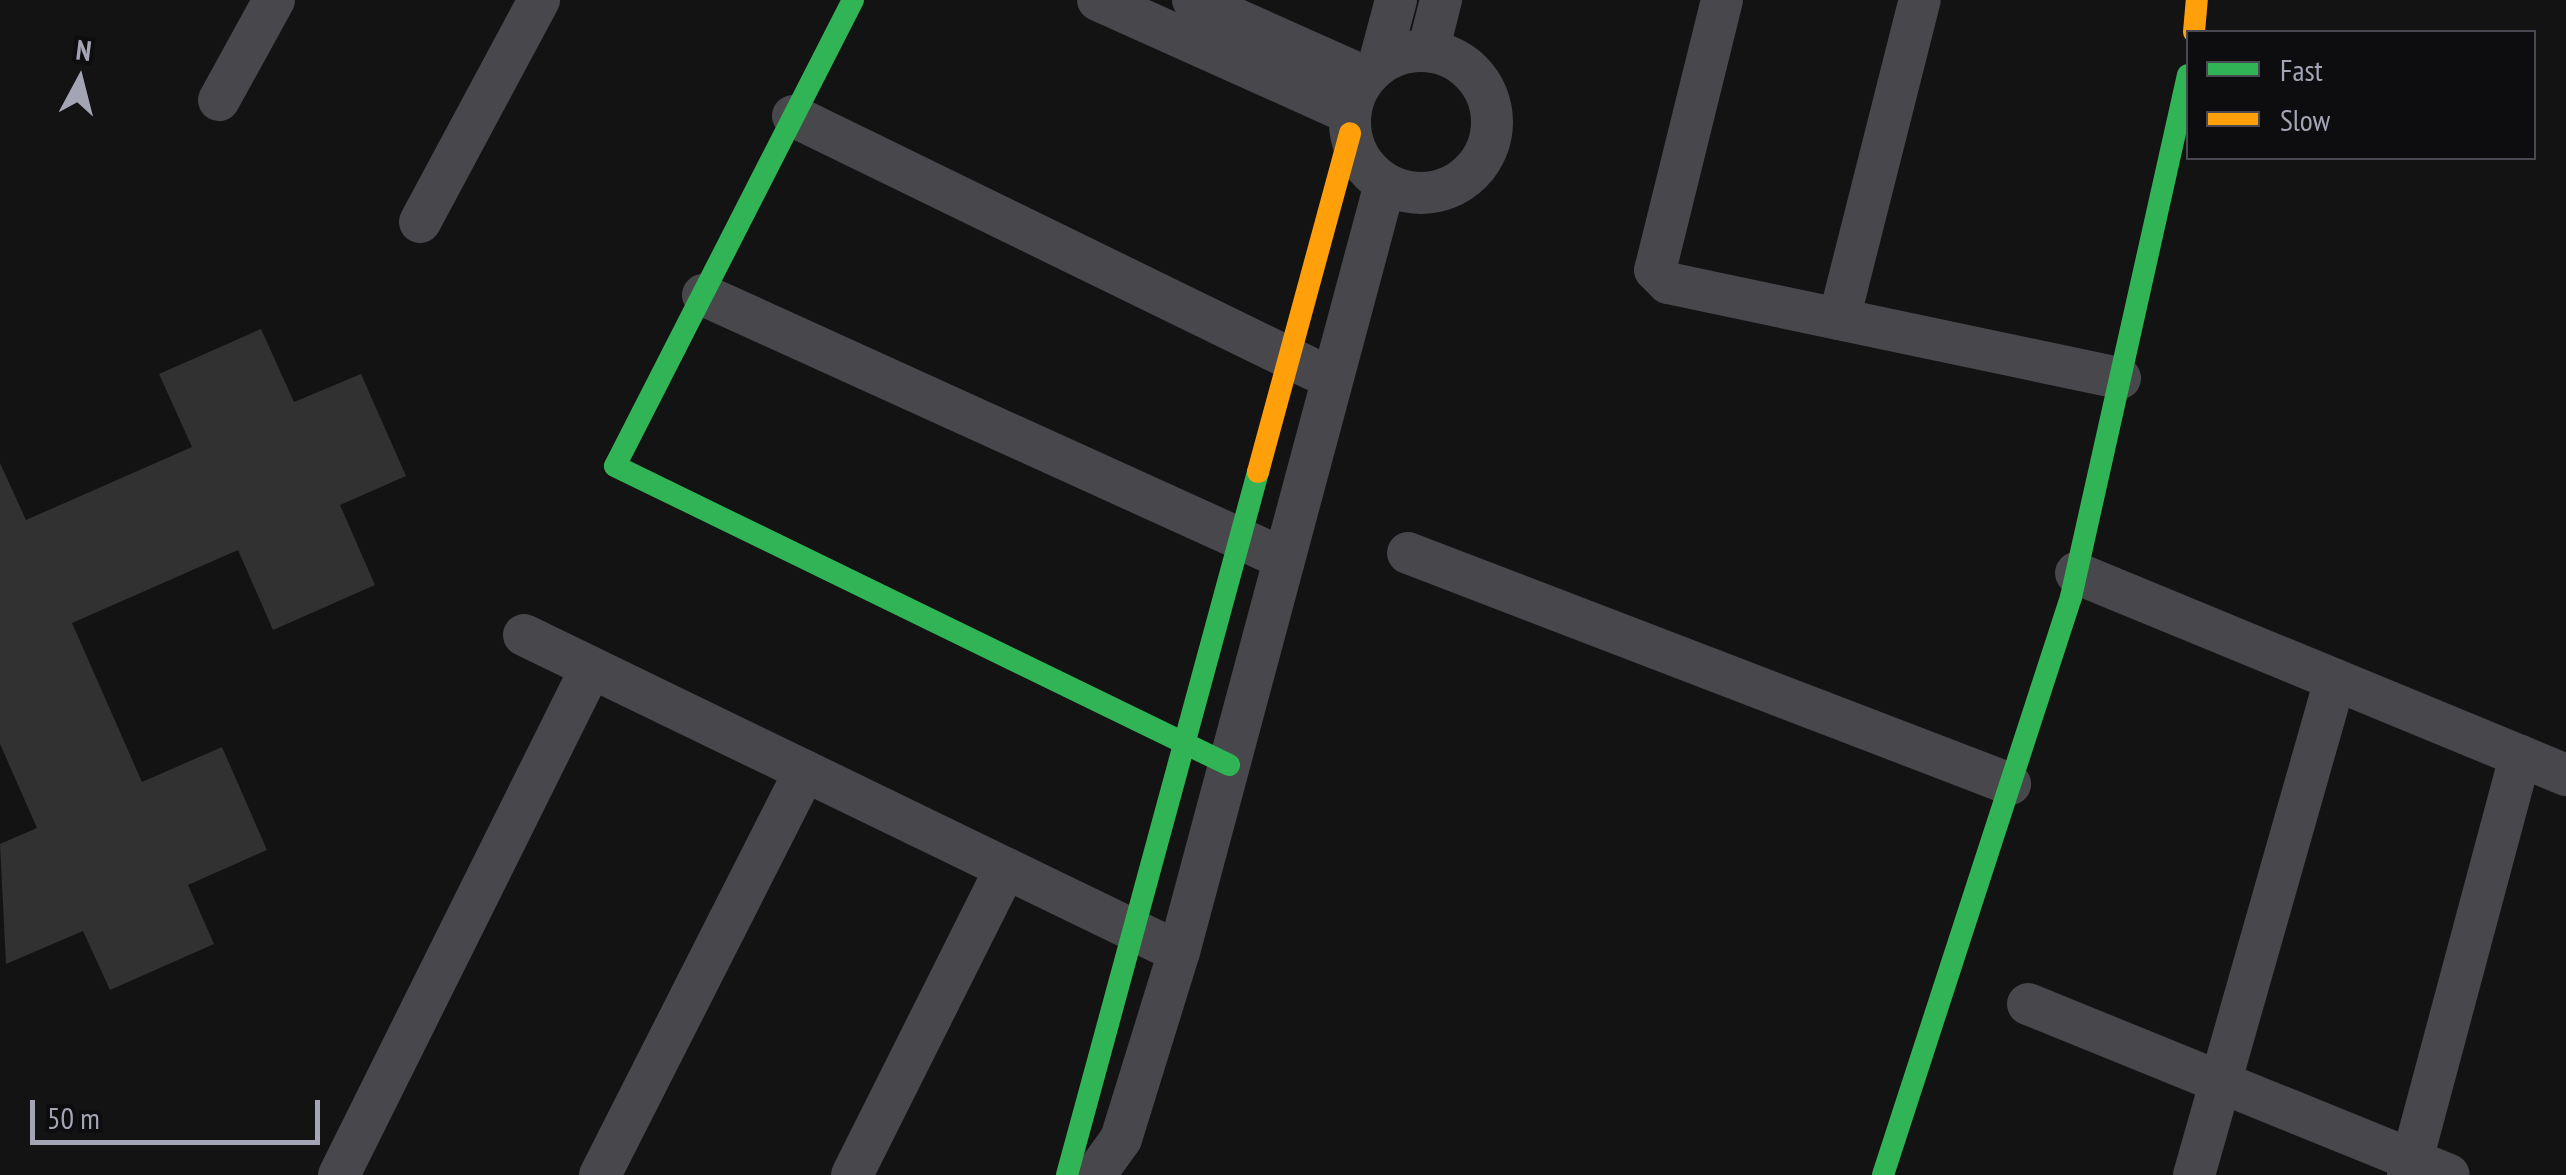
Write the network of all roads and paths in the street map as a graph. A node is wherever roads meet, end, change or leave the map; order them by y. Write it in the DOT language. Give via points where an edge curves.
graph roads {
  1 [pos="274,0"];
  2 [pos="540,0"];
  3 [pos="852,0"];
  4 [pos="1098,0"];
  5 [pos="1193,0"];
  6 [pos="1396,0"];
  7 [pos="1442,0"];
  8 [pos="1722,0"];
  9 [pos="1920,0"];
  10 [pos="2196,0"];
  11 [pos="2194,30"];
  12 [pos="1428,52"];
  13 [pos="2186,84"];
  14 [pos="1361,97"];
  15 [pos="219,100"];
  16 [pos="793,116"];
  17 [pos="1385,184"];
  18 [pos="420,222"];
  19 [pos="703,295"];
  20 [pos="1839,318"];
  21 [pos="1289,358"];
  22 [pos="2120,378"];
  23 [pos="1333,379"];
  24 [pos="1240,539"];
  25 [pos="1408,553"];
  26 [pos="1284,559"];
  27 [pos="2076,573"];
  28 [pos="524,635"];
  29 [pos="591,668"];
  30 [pos="2334,680"];
  31 [pos="1185,743"];
  32 [pos="2520,756"];
  33 [pos="1229,765"];
  34 [pos="805,772"];
  35 [pos="2566,774"];
  36 [pos="2010,784"];
  37 [pos="1006,868"];
  38 [pos="1133,930"];
  39 [pos="1179,952"];
  40 [pos="2028,1004"];
  41 [pos="2219,1082"];
  42 [pos="2423,1170"];
  43 [pos="339,1175"];
  44 [pos="600,1175"];
  45 [pos="852,1175"];
  46 [pos="1068,1175"];
  47 [pos="1095,1175"];
  48 [pos="1883,1175"];
  49 [pos="2194,1175"];
  1 -- 15 [label="street"];
  2 -- 18 [label="street"];
  3 -- 16 [label="street"];
  4 -- 14 [label="street"];
  5 -- 14 [label="street"];
  6 -- 14 [label="street"];
  7 -- 12 [label="street"];
  8 -- 20 [label="street" via="1655,270 1668,283"];
  9 -- 20 [label="street"];
  10 -- 11 [label="street"];
  12 -- 14 [label="street"];
  12 -- 17 [label="street" via="1454,58 1482,86 1489,144 1448,188"];
  13 -- 22 [label="street"];
  14 -- 17 [label="street"];
  14 -- 21 [label="street"];
  16 -- 19 [label="street"];
  16 -- 21 [label="street"];
  17 -- 23 [label="street"];
  19 -- 24 [label="street"];
  19 -- 31 [label="street" via="616,466"];
  20 -- 22 [label="street"];
  21 -- 23 [label="street"];
  21 -- 24 [label="street"];
  22 -- 27 [label="street"];
  23 -- 26 [label="street"];
  24 -- 26 [label="street"];
  24 -- 31 [label="street"];
  25 -- 36 [label="street"];
  26 -- 33 [label="street"];
  27 -- 30 [label="street"];
  27 -- 36 [label="street"];
  28 -- 29 [label="street"];
  29 -- 34 [label="street"];
  29 -- 43 [label="street"];
  30 -- 32 [label="street"];
  30 -- 41 [label="street"];
  31 -- 33 [label="street"];
  31 -- 38 [label="street"];
  32 -- 35 [label="street"];
  32 -- 42 [label="street"];
  33 -- 39 [label="street"];
  34 -- 37 [label="street"];
  34 -- 44 [label="street"];
  36 -- 48 [label="street"];
  37 -- 38 [label="street"];
  37 -- 45 [label="street"];
  38 -- 39 [label="street"];
  38 -- 46 [label="street"];
  39 -- 47 [label="street" via="1121,1138"];
  40 -- 41 [label="street"];
  41 -- 42 [label="street"];
  41 -- 49 [label="street"];
}
